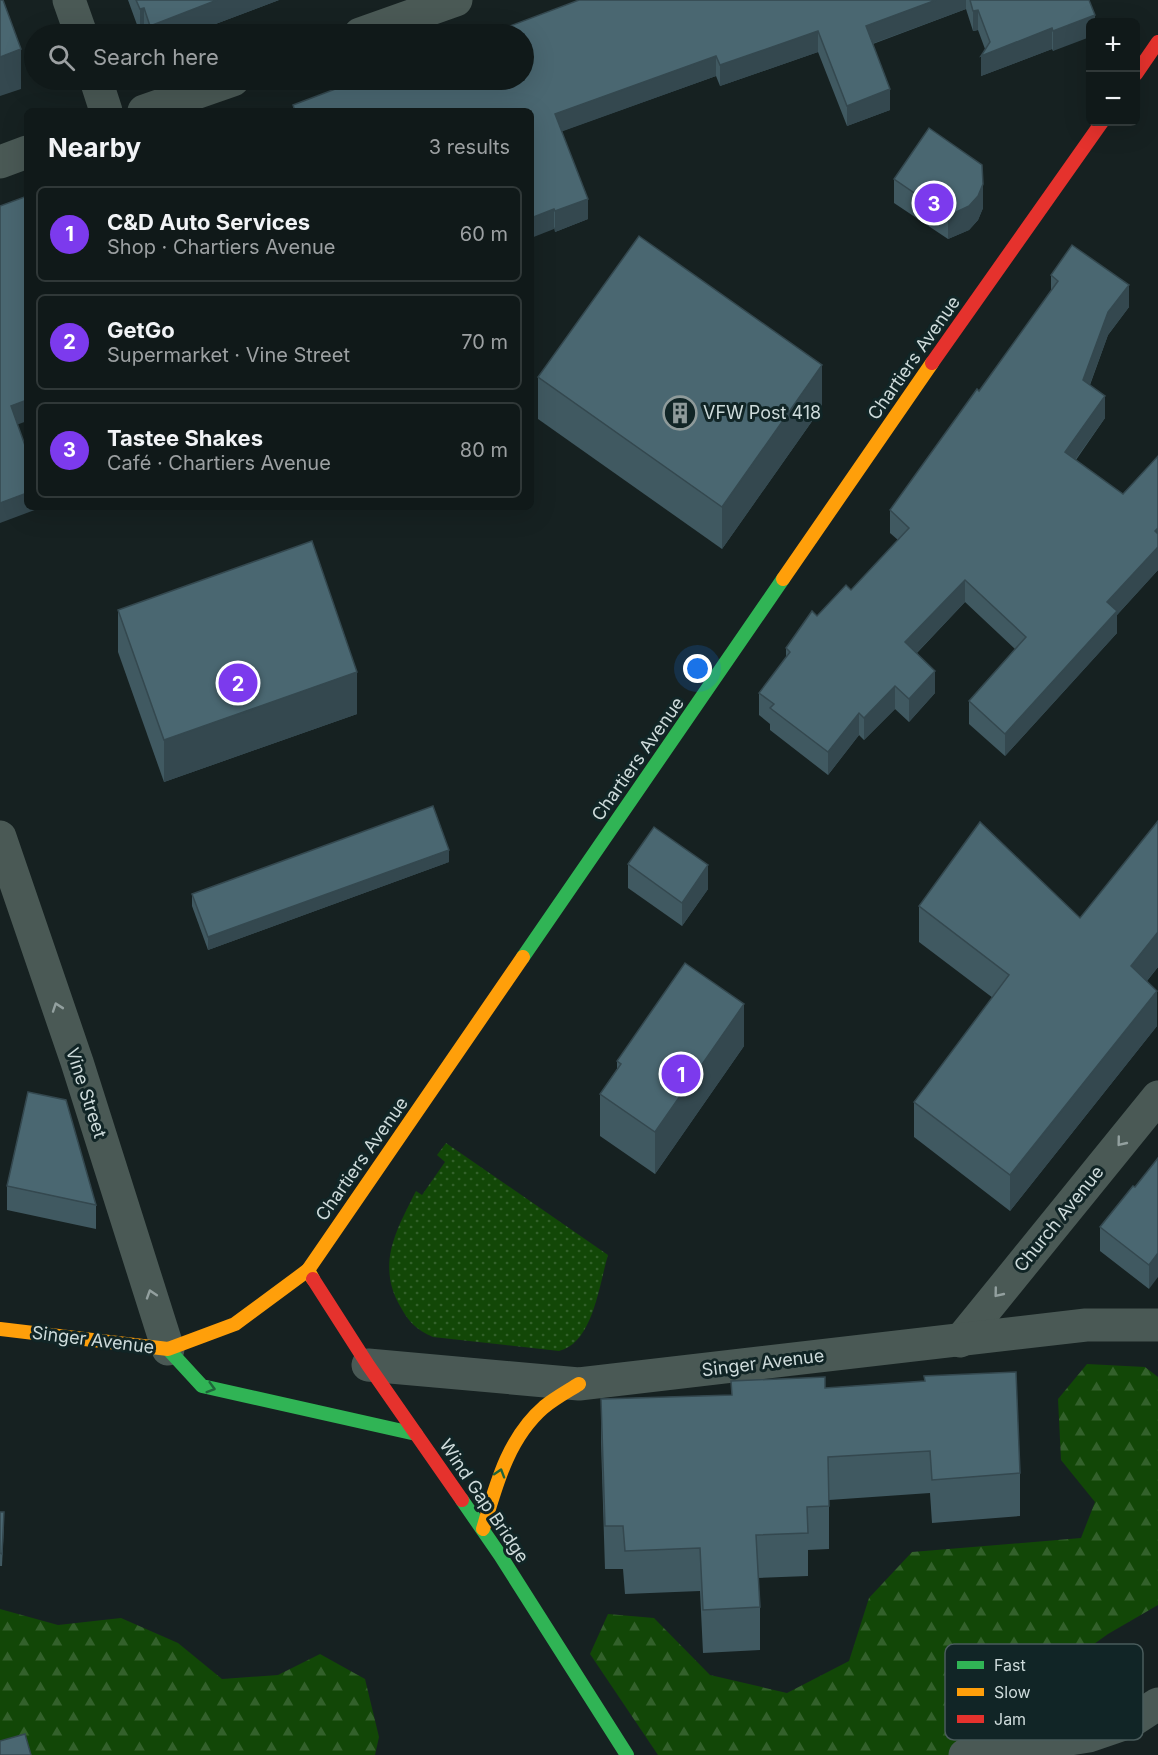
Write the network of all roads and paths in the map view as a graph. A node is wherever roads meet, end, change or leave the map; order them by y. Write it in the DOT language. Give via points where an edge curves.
graph roads {
  1 [pos="69,0"];
  2 [pos="456,0"];
  3 [pos="77,24"];
  4 [pos="388,24"];
  5 [pos="1158,42"];
  6 [pos="1137,72"];
  7 [pos="99,90"];
  8 [pos="204,90"];
  9 [pos="105,108"];
  10 [pos="153,108"];
  11 [pos="1099,126"];
  12 [pos="24,153"];
  13 [pos="0,162"];
  14 [pos="0,837"];
  15 [pos="1158,1097"];
  16 [pos="308,1270"];
  17 [pos="1158,1325"];
  18 [pos="0,1329"];
  19 [pos="960,1341"];
  20 [pos="168,1349"];
  21 [pos="368,1365"];
  22 [pos="579,1384"];
  23 [pos="416,1434"];
  24 [pos="483,1529"];
  25 [pos="1158,1704"];
  26 [pos="1143,1714"];
  27 [pos="1066,1740"];
  28 [pos="627,1755"];
  29 [pos="965,1755"];
  1 -- 3 [label="street"];
  2 -- 4 [label="street"];
  5 -- 6 [label="main road"];
  7 -- 9 [label="street"];
  8 -- 10 [label="street"];
  11 -- 16 [label="main road, Chartiers Avenue" via="908,397"];
  12 -- 13 [label="street"];
  20 -- 14 [label="street, Vine Street, one-way" via="77,1062"];
  15 -- 19 [label="street, Church Avenue, one-way"];
  16 -- 20 [label="main road, Singer Avenue" via="235,1324"];
  16 -- 21 [label="main road, Wind Gap Bridge"];
  17 -- 19 [label="street, Singer Avenue" via="1086,1325"];
  18 -- 20 [label="main road, Singer Avenue"];
  19 -- 22 [label="street, Singer Avenue"];
  20 -- 23 [label="main road, one-way" via="202,1386"];
  21 -- 22 [label="street, Singer Avenue"];
  21 -- 23 [label="main road, Wind Gap Bridge"];
  24 -- 22 [label="main road, one-way" via="502,1464 522,1430 544,1407"];
  23 -- 24 [label="main road, Wind Gap Bridge"];
  24 -- 28 [label="main road, Wind Gap Bridge"];
  25 -- 26 [label="street"];
  27 -- 29 [label="street"];
}
